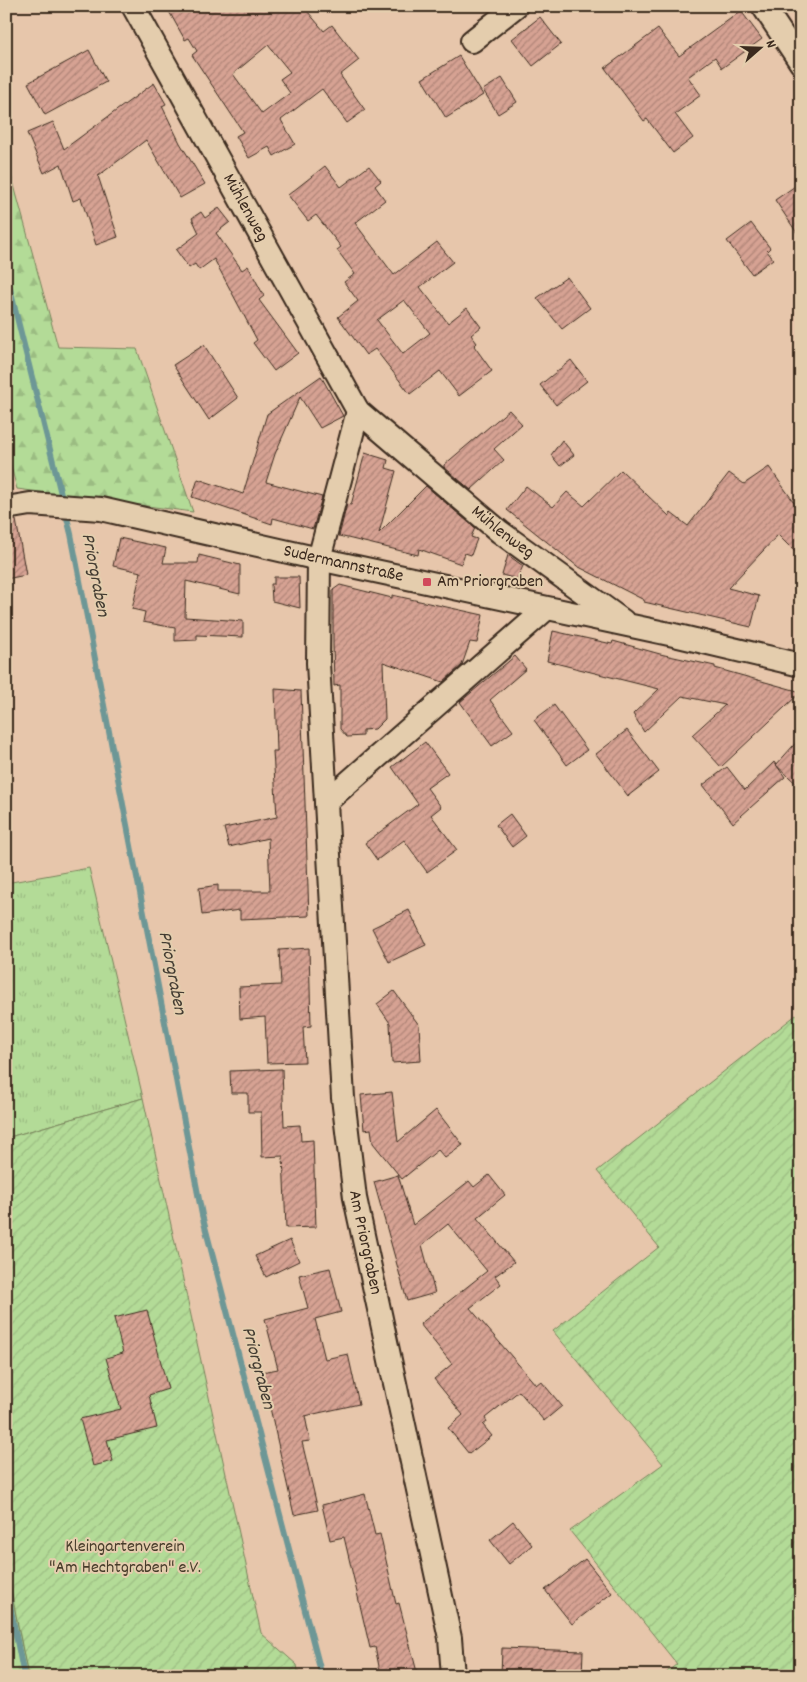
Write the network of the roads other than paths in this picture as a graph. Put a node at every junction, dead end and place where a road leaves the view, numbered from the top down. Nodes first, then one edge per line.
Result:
1 (133, 6) edge
2 (516, 6) edge
3 (763, 6) edge
4 (472, 41) dead end
5 (801, 63) edge
6 (358, 411) junction
7 (6, 508) edge
8 (319, 559) junction
9 (546, 609) junction
10 (631, 627) junction
11 (801, 665) edge
12 (326, 802) junction
13 (452, 1676) edge

1 - 6 street, Mühlenweg
2 - 4 street
3 - 5 street
6 - 8 street
6 - 10 street, Mühlenweg
7 - 8 street, Sudermannstraße
8 - 9 street, Sudermannstraße
8 - 12 street, Am Priorgraben
9 - 10 street, Sudermannstraße
9 - 12 street
10 - 11 street, Sudermannstraße
12 - 13 street, Am Priorgraben

